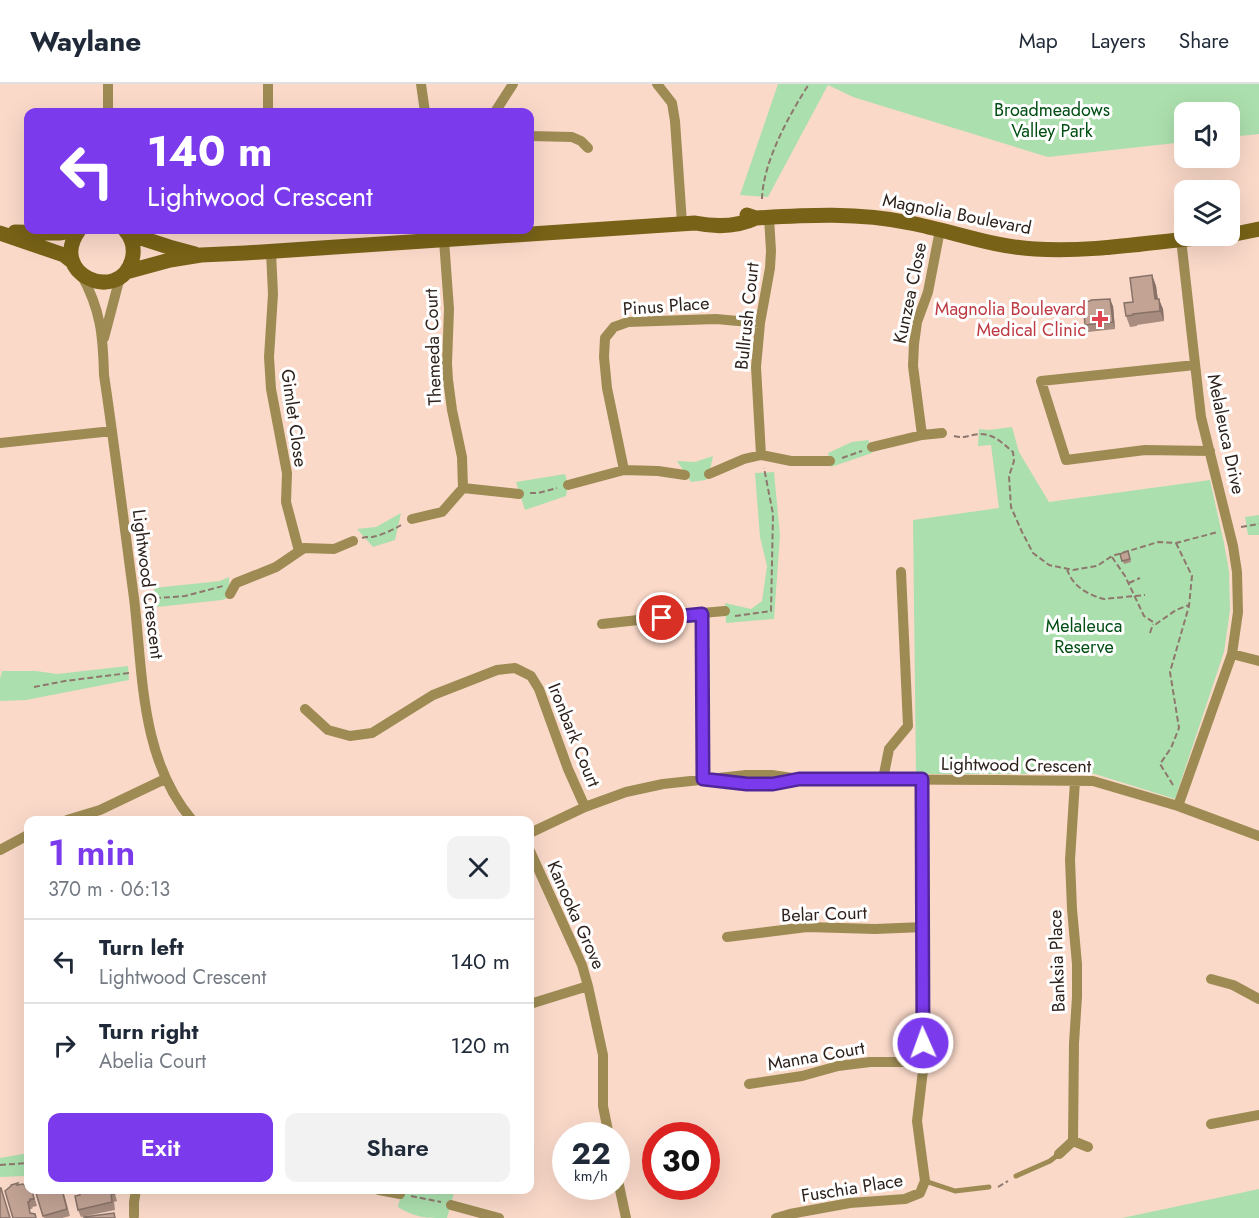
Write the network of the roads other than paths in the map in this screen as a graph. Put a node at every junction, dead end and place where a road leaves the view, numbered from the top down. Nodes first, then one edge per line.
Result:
1 (108, 84) edge
2 (268, 84) edge
3 (421, 84) edge
4 (513, 84) edge
5 (657, 84) edge
6 (108, 108) edge
7 (268, 108) edge
8 (424, 108) edge
9 (498, 108) edge
10 (534, 136) edge
11 (588, 148) dead end
12 (762, 217) junction
13 (688, 223) junction
14 (1259, 229) edge
15 (940, 230) junction
16 (0, 232) edge
17 (24, 233) edge
18 (1240, 233) edge
19 (75, 234) edge
20 (128, 234) edge
21 (133, 234) edge
22 (530, 234) edge
23 (534, 234) edge
24 (444, 240) junction
25 (1174, 240) edge
26 (1182, 246) edge
27 (271, 252) junction
28 (201, 255) junction
29 (77, 268) junction
30 (123, 275) junction
31 (760, 323) junction
32 (103, 342) junction
33 (1195, 365) junction
34 (112, 431) junction
35 (942, 433) road end
36 (922, 435) junction
37 (0, 443) edge
38 (872, 447) road end
39 (1210, 451) junction
40 (761, 454) junction
41 (830, 461) road end
42 (624, 470) junction
43 (709, 474) dead end
44 (685, 475) dead end
45 (568, 485) road end
46 (464, 488) junction
47 (519, 494) road end
48 (412, 519) road end
49 (352, 541) road end
50 (299, 551) junction
51 (901, 572) dead end
52 (230, 594) dead end
53 (724, 611) road end
54 (702, 614) junction
55 (602, 624) dead end
56 (1232, 654) junction
57 (1259, 661) edge
58 (305, 709) dead end
59 (165, 779) junction
60 (707, 779) junction
61 (883, 779) junction
62 (922, 779) junction
63 (1075, 780) junction
64 (1178, 806) junction
65 (585, 807) junction
66 (80, 816) edge
67 (189, 816) edge
68 (534, 831) edge
69 (1259, 836) edge
70 (24, 837) edge
71 (0, 850) edge
72 (534, 860) edge
73 (924, 927) junction
74 (727, 937) dead end
75 (1211, 979) dead end
76 (588, 986) junction
77 (1259, 999) edge
78 (534, 1003) edge
79 (924, 1062) junction
80 (749, 1084) dead end
81 (1259, 1115) edge
82 (606, 1122) edge
83 (1211, 1124) dead end
84 (1073, 1141) junction
85 (1088, 1147) dead end
86 (1059, 1154) joint
87 (1016, 1176) road end
88 (925, 1181) junction
89 (989, 1187) road end
90 (135, 1194) edge
91 (622, 1200) edge
92 (451, 1204) road end
93 (134, 1216) dead end
94 (499, 1218) edge
95 (626, 1218) edge
96 (776, 1218) edge

1 - 6 street
2 - 7 street
3 - 8 street
4 - 9 street
5 - 13 street
10 - 11 street
12 - 13 street, Magnolia Boulevard
12 - 15 street, Magnolia Boulevard
12 - 31 street, Bullrush Court
13 - 23 street, Magnolia Boulevard
14 - 18 street
15 - 25 street, Magnolia Boulevard
15 - 36 street, Kunzea Close
16 - 17 street
16 - 29 street
19 - 29 street
20 - 30 street
21 - 28 street, Magnolia Boulevard
22 - 24 street, Magnolia Boulevard
24 - 27 street, Magnolia Boulevard
24 - 46 street, Themeda Court
26 - 33 street, Melaleuca Drive
27 - 28 street, Magnolia Boulevard
27 - 50 street, Gimlet Close
28 - 30 street, Magnolia Boulevard
29 - 30 street, Magnolia Boulevard
29 - 32 street, Lightwood Crescent
30 - 32 street, Lightwood Crescent
31 - 40 street, Bullrush Court
31 - 42 street, Pinus Place
32 - 34 street, Lightwood Crescent
33 - 39 street, Melaleuca Drive
33 - 39 street
34 - 37 street
34 - 59 street, Lightwood Crescent
35 - 36 street
36 - 38 street
39 - 56 street, Melaleuca Drive
40 - 41 street
40 - 43 street
42 - 44 street
42 - 45 street
46 - 47 street
46 - 48 street
49 - 50 street
50 - 52 street
51 - 61 street
53 - 54 street
54 - 55 street
54 - 60 street
56 - 57 street
56 - 64 street, Melaleuca Drive
58 - 65 street, Ironbark Court
59 - 66 street
59 - 67 street, Lightwood Crescent
60 - 61 street, Lightwood Crescent
60 - 65 street, Lightwood Crescent
61 - 62 street, Lightwood Crescent
62 - 63 street, Lightwood Crescent
62 - 73 street, Fuschia Place
63 - 64 street, Lightwood Crescent
63 - 84 street, Banksia Place
64 - 69 street, Lightwood Crescent
65 - 68 street, Lightwood Crescent
70 - 71 street
72 - 76 street, Kanooka Grove
73 - 74 street, Belar Court
73 - 79 street, Fuschia Place
75 - 77 street
76 - 78 street
76 - 82 street, Kanooka Grove
79 - 80 street, Manna Court
79 - 88 street, Fuschia Place
81 - 83 street
84 - 85 street
84 - 86 street
86 - 87 lane
88 - 89 lane, Fuschia Place
88 - 96 street, Fuschia Place
90 - 93 street
91 - 95 street
92 - 94 street

